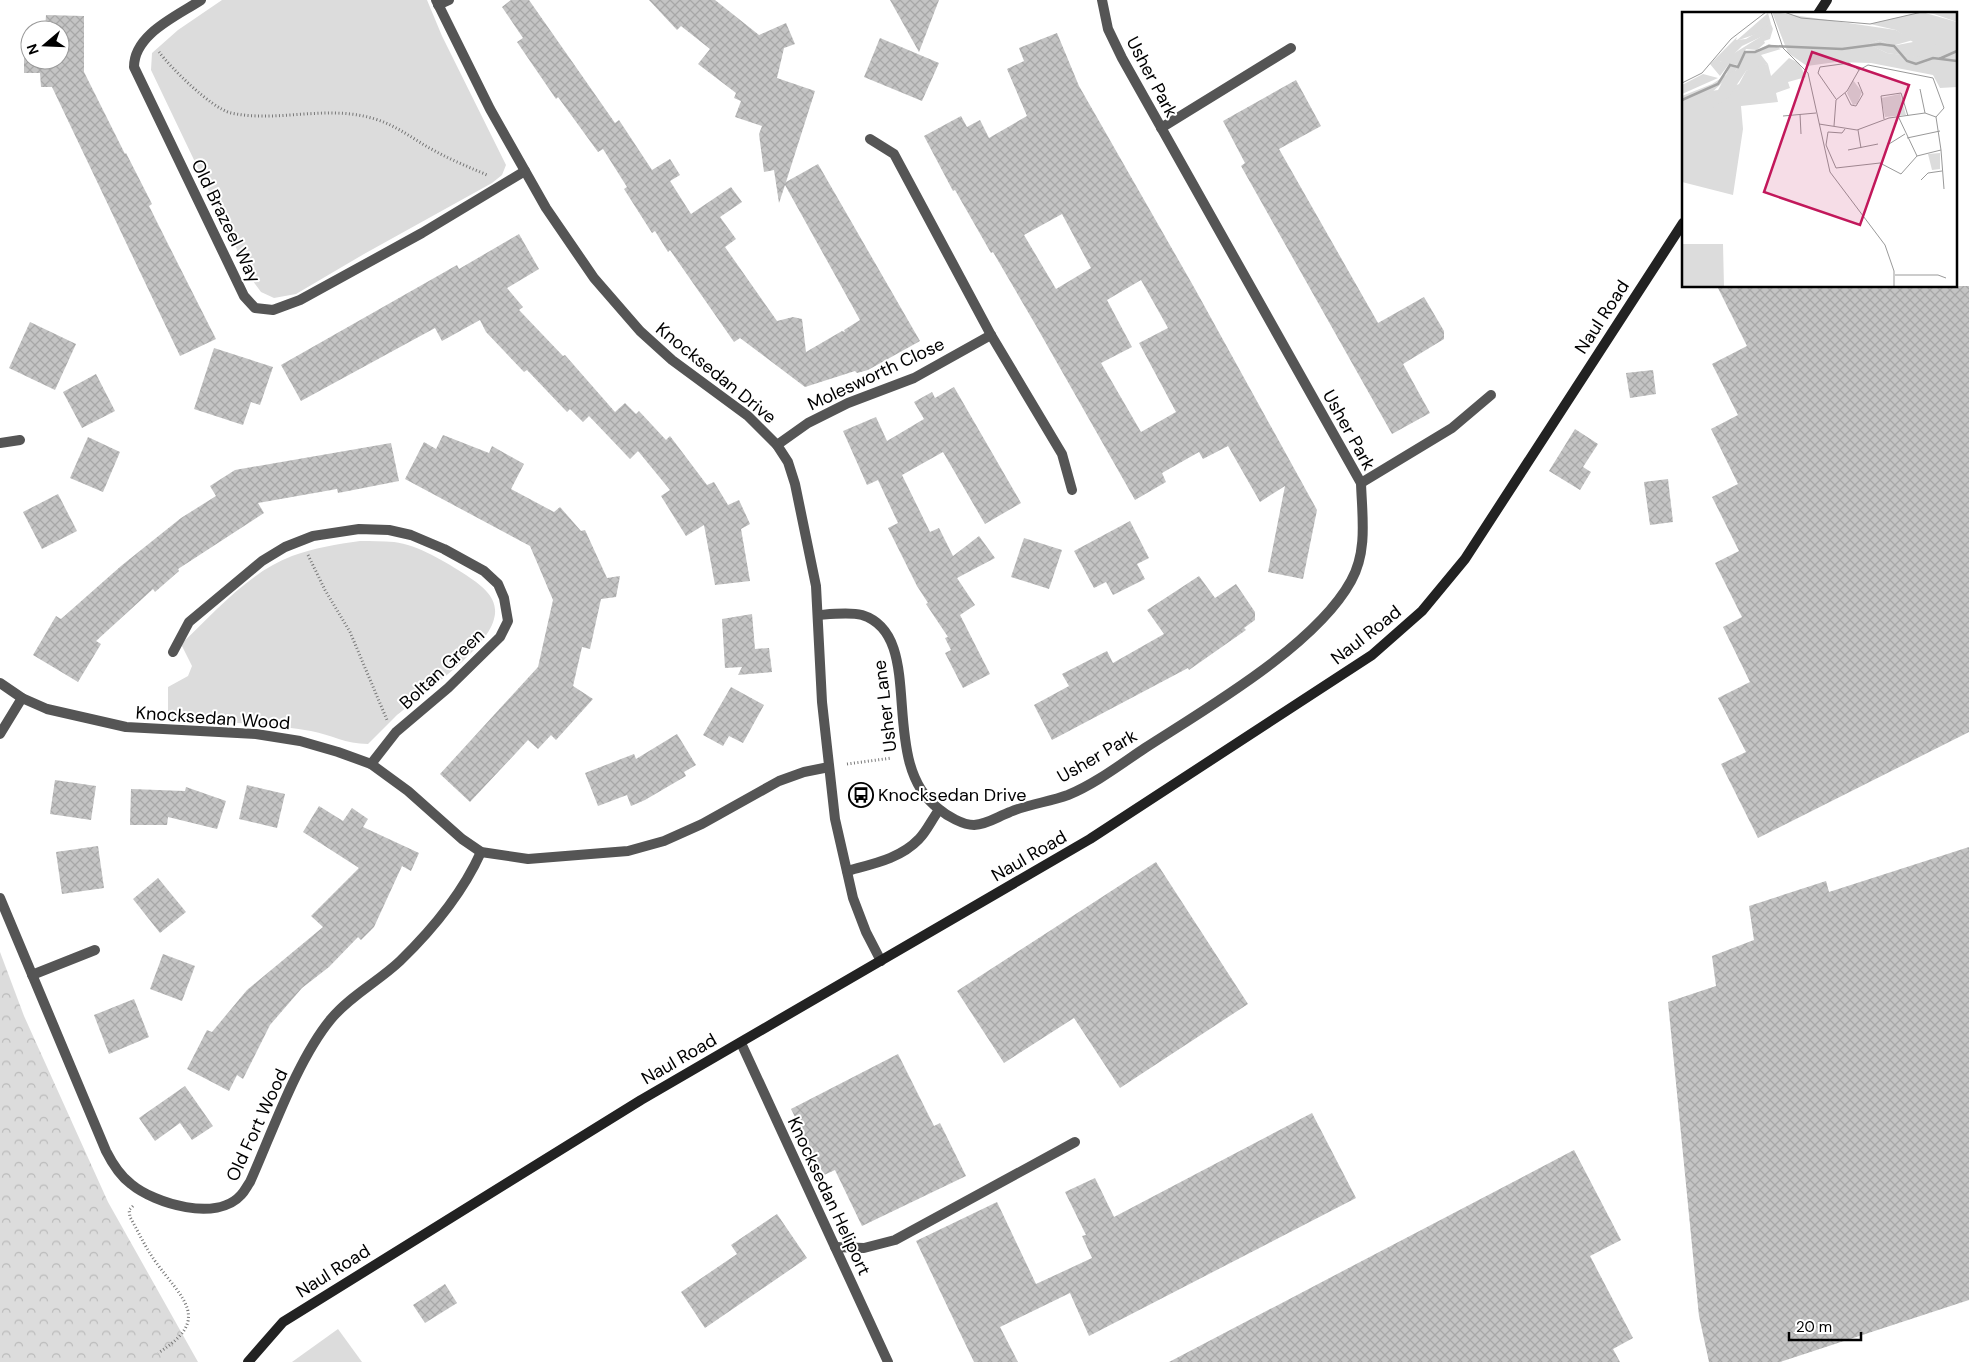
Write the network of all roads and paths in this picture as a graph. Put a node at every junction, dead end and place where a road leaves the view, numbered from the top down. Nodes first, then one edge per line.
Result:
1 (201, 0) edge
2 (449, 0) edge
3 (1102, 0) edge
4 (1827, 0) edge
5 (437, 3) edge
6 (1819, 12) edge
7 (148, 37) junction
8 (1291, 48) dead end
9 (1161, 128) junction
10 (870, 139) dead end
11 (525, 171) junction
12 (506, 183) junction
13 (1682, 225) edge
14 (991, 335) junction
15 (1491, 395) dead end
16 (20, 440) dead end
17 (0, 443) edge
18 (777, 445) junction
19 (1361, 483) junction
20 (1072, 490) dead end
21 (302, 540) junction
22 (819, 615) junction
23 (173, 652) dead end
24 (0, 683) edge
25 (22, 698) junction
26 (396, 732) junction
27 (0, 734) edge
28 (907, 756) junction
29 (371, 764) junction
30 (829, 767) junction
31 (939, 810) junction
32 (481, 852) junction
33 (847, 871) junction
34 (0, 898) edge
35 (95, 950) dead end
36 (881, 962) junction
37 (32, 975) junction
38 (741, 1043) junction
39 (1075, 1142) dead end
40 (145, 1193) junction
41 (835, 1247) junction
42 (158, 1353) dead end
43 (248, 1362) edge
44 (888, 1362) edge

1 - 7 street, Old Brazeel Way
2 - 5 street
3 - 9 street, Usher Park
4 - 6 main road
5 - 11 street, Knocksedan Drive
7 - 12 path
7 - 12 street, Old Brazeel Way
8 - 9 street
9 - 19 street, Usher Park
10 - 14 street
11 - 12 street, Old Brazeel Way
11 - 18 street, Knocksedan Drive
13 - 36 main road, Naul Road
14 - 18 street, Molesworth Close
14 - 20 street
15 - 19 street
16 - 17 street
18 - 22 street, Knocksedan Drive
19 - 31 street, Usher Park
21 - 23 street, Boltan Green
21 - 26 path
21 - 26 street, Boltan Green
22 - 28 street, Usher Lane
22 - 30 street, Knocksedan Drive
24 - 25 street, Knocksedan Wood
25 - 27 street
25 - 29 street, Knocksedan Wood
26 - 29 street, Boltan Green
28 - 30 path
28 - 31 street, Usher Lane
29 - 32 street, Knocksedan Wood
30 - 32 street, Knocksedan Wood
30 - 33 street, Knocksedan Drive
31 - 33 street
32 - 40 street, Old Fort Wood
33 - 36 street, Knocksedan Drive
34 - 37 street, Old Fort Wood
35 - 37 street
36 - 38 main road, Naul Road
37 - 40 street, Old Fort Wood
38 - 41 street, Knocksedan Heliport
38 - 43 main road, Naul Road
39 - 41 street
40 - 42 path
41 - 44 street, Knocksedan Heliport

